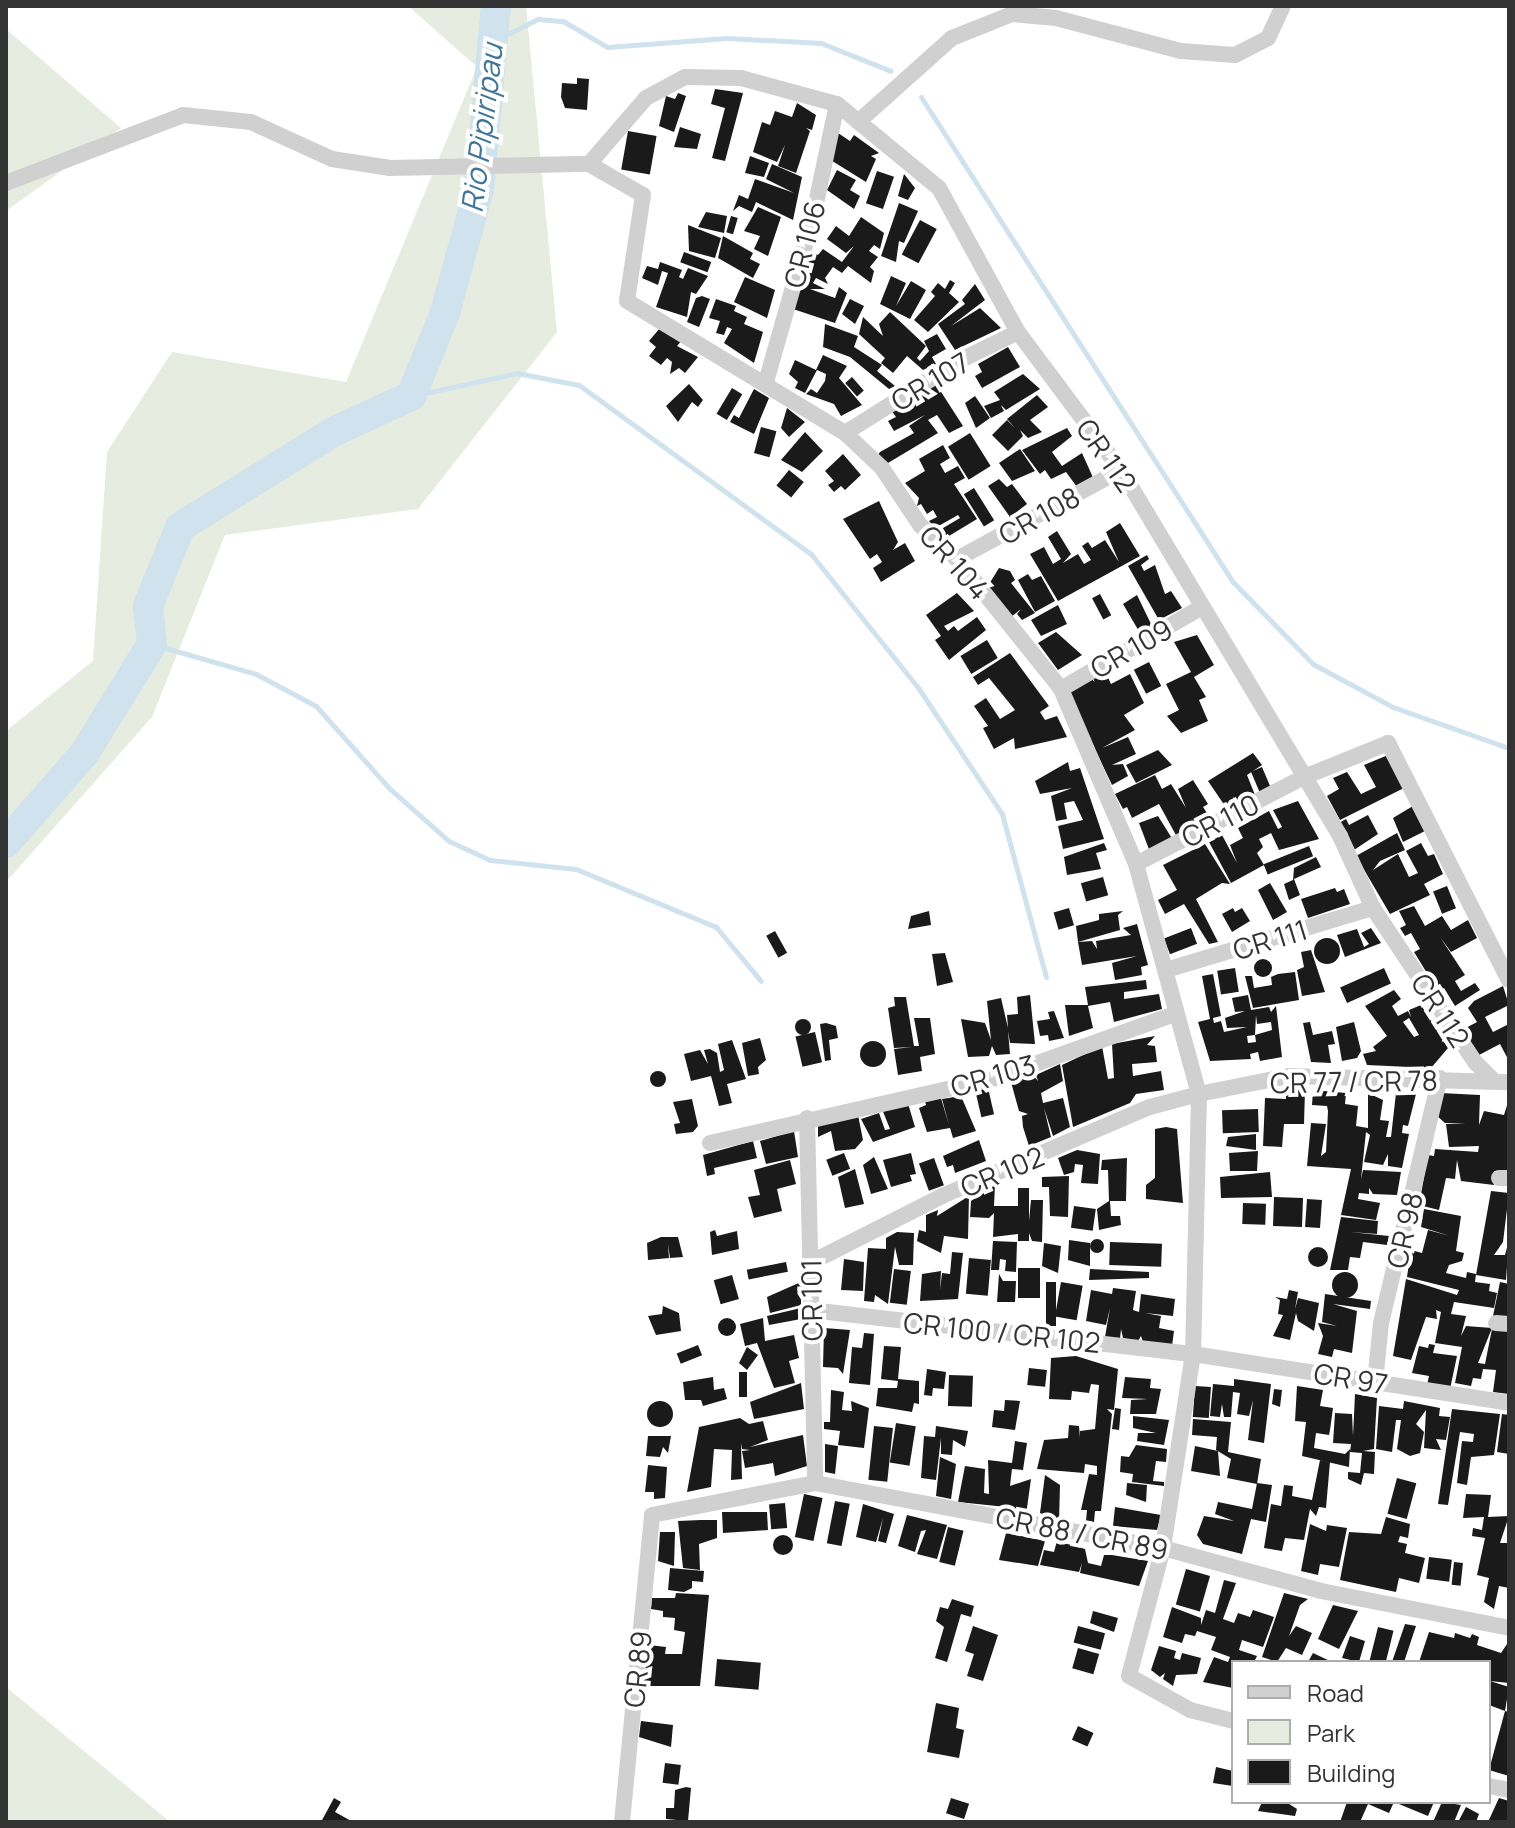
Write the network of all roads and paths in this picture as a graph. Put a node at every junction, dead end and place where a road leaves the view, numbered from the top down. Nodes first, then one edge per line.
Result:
1 (1283, 6) edge
2 (837, 104) junction
3 (858, 122) junction
4 (589, 164) junction
5 (6, 183) edge
6 (1018, 332) junction
7 (766, 382) junction
8 (845, 433) junction
9 (1121, 470) junction
10 (957, 559) junction
11 (1202, 607) junction
12 (1061, 689) junction
13 (1304, 777) junction
14 (1136, 864) junction
15 (1373, 908) junction
16 (1166, 970) junction
17 (1509, 980) edge
18 (1175, 1014) junction
19 (1440, 1078) junction
20 (1501, 1080) edge
21 (1199, 1094) junction
22 (807, 1118) junction
23 (710, 1143) dead end
24 (810, 1263) junction
25 (811, 1310) junction
26 (1193, 1354) junction
27 (1375, 1382) junction
28 (1509, 1403) edge
29 (815, 1483) junction
30 (652, 1515) joint
31 (1163, 1548) junction
32 (1509, 1628) edge
33 (1231, 1720) edge
34 (622, 1822) edge

1 - 3 street
2 - 3 street, CR 112
2 - 4 street, CR 112
2 - 7 street, CR 106
3 - 6 street, CR 112
4 - 5 street
4 - 7 street, CR 104
6 - 8 street, CR 107
6 - 9 street, CR 112
7 - 8 street, CR 104
8 - 10 street, CR 104
9 - 10 street, CR 108
9 - 11 street, CR 112
10 - 12 street, CR 104
11 - 12 street, CR 109
11 - 13 street, CR 112
12 - 14 street, CR 104
13 - 14 street, CR 110
13 - 15 street, CR 112
13 - 17 street, CR 110
14 - 16 street, CR 104
15 - 16 street, CR 111
15 - 20 street, CR 112
16 - 18 street, CR 104
18 - 21 street, CR 104
18 - 22 street, CR 103
19 - 20 street, CR 77 / CR 78
19 - 21 street, CR 77 / CR 78
19 - 27 street, CR 98
21 - 24 street, CR 102
21 - 26 street, CR 104
22 - 23 street, CR 103
22 - 24 street, CR 101
24 - 25 street, CR 101
25 - 26 street, CR 100 / CR 102
25 - 29 street, CR 101
26 - 27 street, CR 97
26 - 31 street, CR 104
27 - 28 street, CR 97
29 - 30 street, CR 88 / CR 89
29 - 31 street, CR 88 / CR 89
30 - 34 street, CR 89
31 - 32 street, CR 88 / CR 89
31 - 33 street, CR 104

